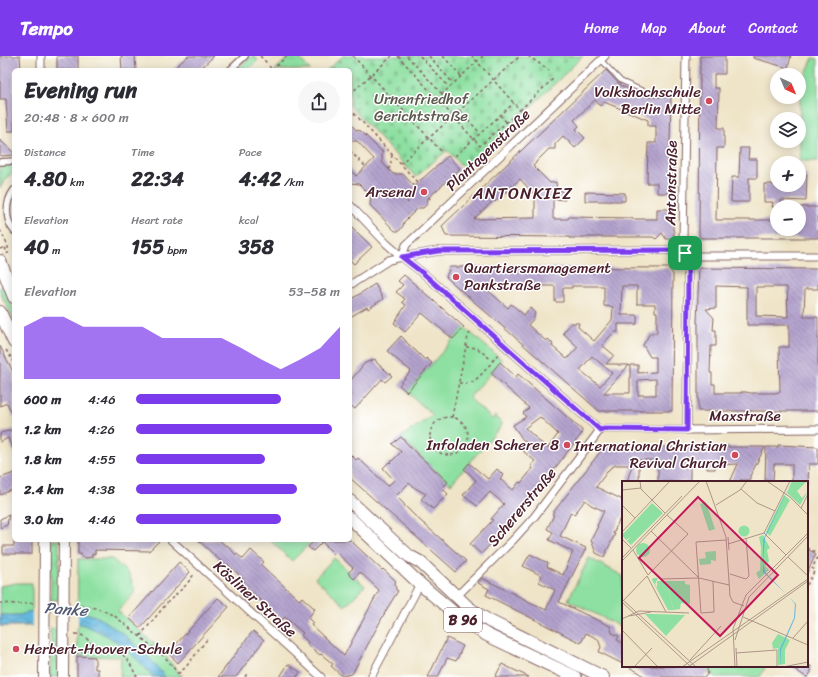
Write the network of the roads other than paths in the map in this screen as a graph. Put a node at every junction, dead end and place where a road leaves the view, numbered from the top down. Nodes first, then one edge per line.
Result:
1 (41, 56) edge
2 (245, 56) edge
3 (686, 56) edge
4 (603, 58) edge
5 (41, 68) edge
6 (232, 68) edge
7 (685, 94) junction
8 (12, 161) edge
9 (0, 162) edge
10 (12, 194) edge
11 (352, 207) edge
12 (12, 228) edge
13 (685, 253) junction
14 (818, 256) edge
15 (402, 257) junction
16 (4, 258) edge
17 (352, 284) edge
18 (12, 289) edge
19 (0, 312) edge
20 (12, 338) edge
21 (818, 429) edge
22 (600, 430) junction
23 (687, 430) junction
24 (352, 503) edge
25 (352, 520) edge
26 (45, 542) edge
27 (64, 542) edge
28 (173, 542) edge
29 (409, 556) junction
30 (400, 565) junction
31 (431, 572) junction
32 (420, 584) junction
33 (457, 596) junction
34 (447, 607) junction
35 (494, 623) junction
36 (487, 635) junction
37 (44, 677) edge
38 (63, 677) edge
39 (321, 677) edge
40 (371, 677) edge
41 (575, 677) edge
42 (603, 677) edge

1 - 5 street
2 - 6 street
3 - 7 street, Antonstraße
4 - 7 lane
4 - 15 street, Plantagenstraße
7 - 13 street, Antonstraße
8 - 9 street
10 - 12 street
11 - 15 street
13 - 14 street
13 - 15 street
13 - 23 street, Antonstraße
15 - 17 street
15 - 22 street
16 - 18 main road
19 - 20 main road
21 - 23 street, Maxstraße
22 - 23 street, Maxstraße
22 - 33 street, Schererstraße
24 - 29 main road, B 96
25 - 30 main road, B 96
26 - 37 main road
27 - 38 main road
28 - 39 street, Kösliner Straße
29 - 30 main road
29 - 31 main road, B 96
30 - 32 main road, B 96
31 - 32 main road
31 - 33 main road, B 96
32 - 34 main road, B 96
32 - 40 street
33 - 34 main road, B 96
33 - 35 main road, B 96
34 - 36 main road, B 96
35 - 36 main road, B 96
35 - 42 main road, B 96
36 - 41 main road, B 96

